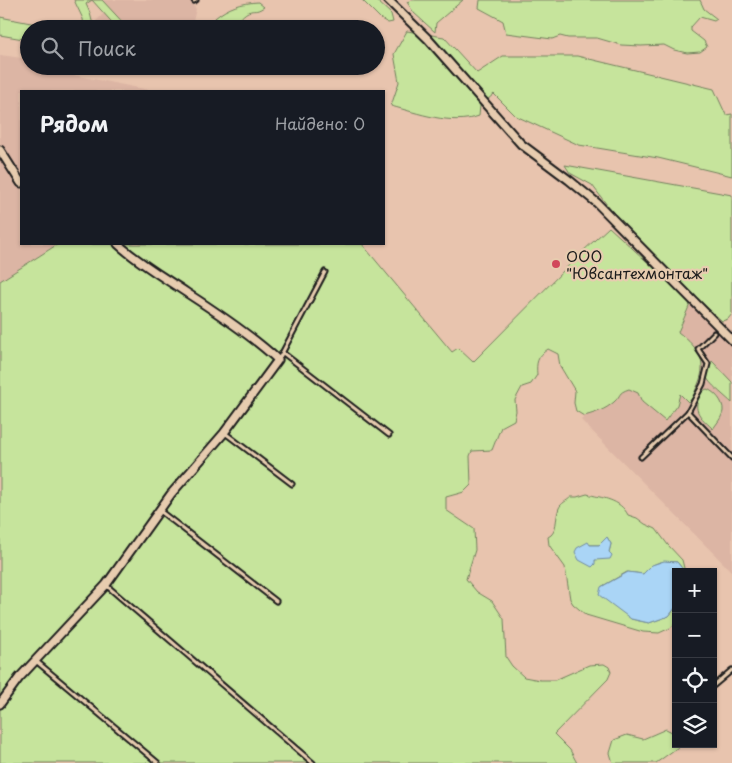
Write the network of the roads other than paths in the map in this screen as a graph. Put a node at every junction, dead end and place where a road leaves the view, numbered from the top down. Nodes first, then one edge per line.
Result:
1 (388, 0) edge
2 (0, 150) edge
3 (20, 181) edge
4 (119, 245) edge
5 (325, 272) dead end
6 (714, 333) dead end
7 (732, 340) edge
8 (283, 353) junction
9 (278, 360) junction
10 (688, 412) junction
11 (224, 433) junction
12 (390, 436) dead end
13 (641, 457) dead end
14 (732, 458) edge
15 (292, 484) dead end
16 (159, 510) junction
17 (106, 585) junction
18 (276, 601) dead end
19 (36, 661) junction
20 (732, 670) edge
21 (717, 683) edge
22 (0, 704) edge
23 (158, 763) edge
24 (313, 763) edge

1 - 7 street
2 - 3 street
4 - 9 street
5 - 8 lane
6 - 10 lane
8 - 9 lane
8 - 12 lane
9 - 11 street
10 - 13 lane
10 - 14 lane
11 - 15 lane
11 - 16 street
16 - 17 street
16 - 18 lane
17 - 19 street
17 - 24 lane
19 - 22 street
19 - 23 lane
20 - 21 lane

